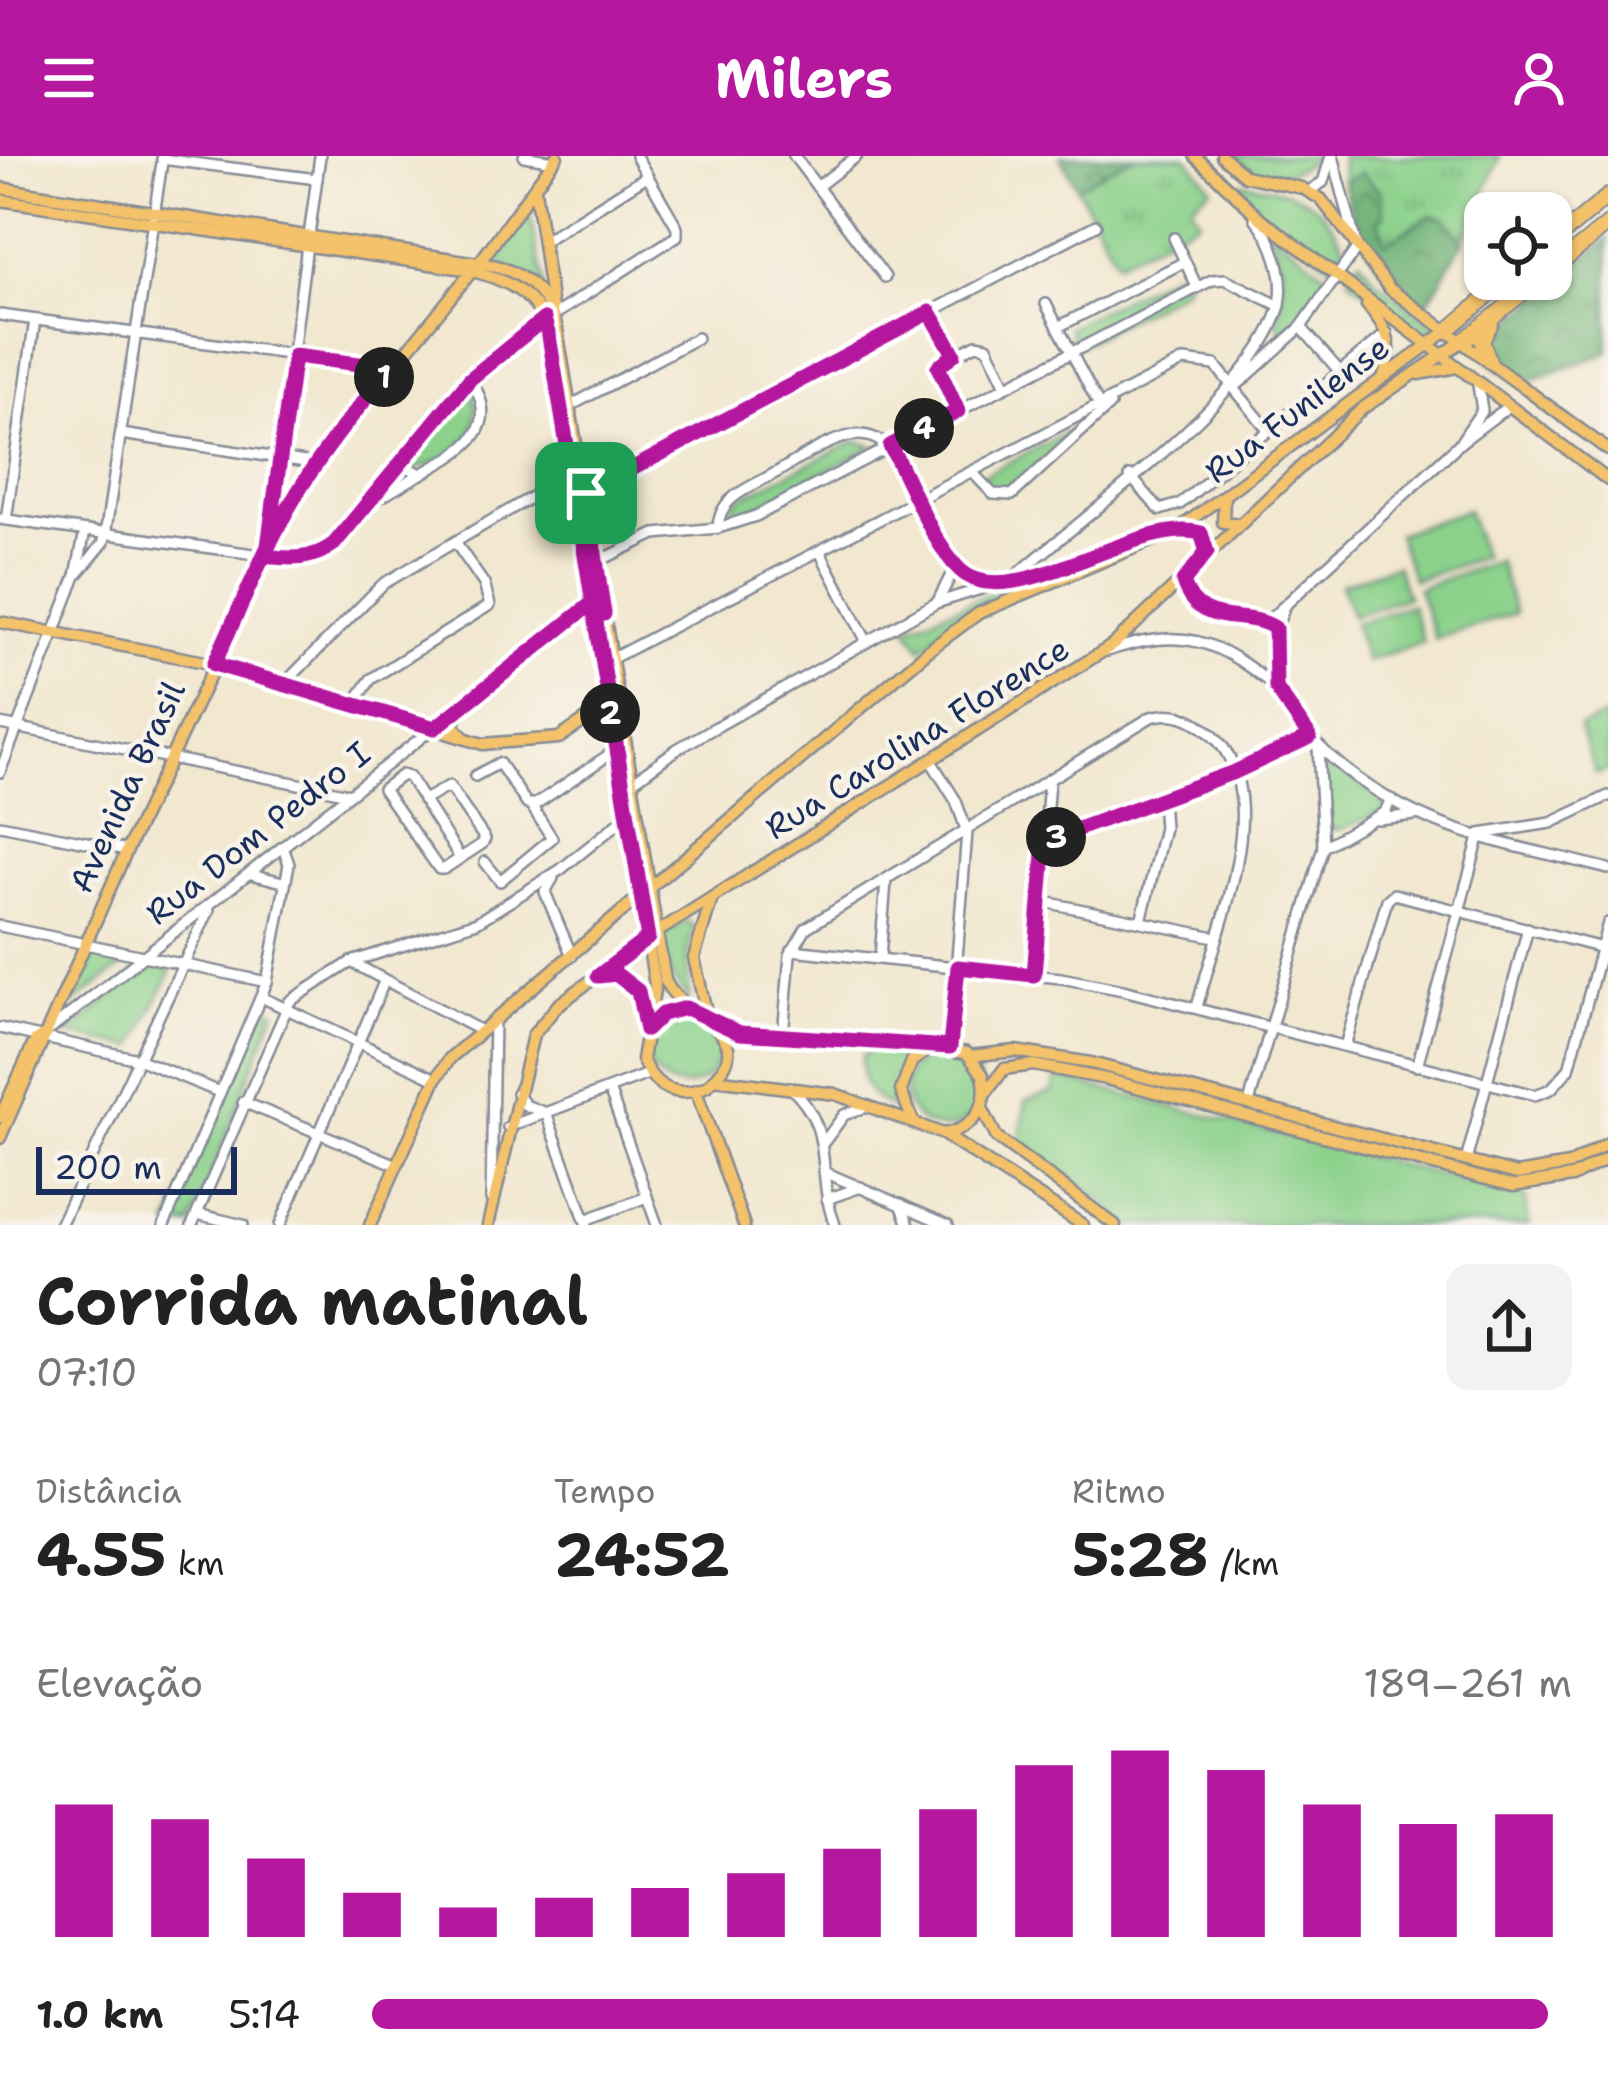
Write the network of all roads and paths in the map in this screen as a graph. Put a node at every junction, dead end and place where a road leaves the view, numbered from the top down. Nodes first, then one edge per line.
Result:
1 (320, 156) edge
2 (524, 156) edge
3 (636, 156) edge
4 (794, 156) edge
5 (857, 156) edge
6 (1196, 156) edge
7 (1222, 156) edge
8 (1332, 156) edge
9 (162, 158) edge
10 (555, 158) edge
11 (647, 176) junction
12 (317, 179) junction
13 (1262, 180) junction
14 (817, 187) junction
15 (0, 188) edge
16 (535, 189) junction
17 (1309, 191) junction
18 (1608, 196) edge
19 (0, 200) edge
20 (1240, 202) junction
21 (154, 217) junction
22 (1608, 224) edge
23 (1096, 225) dead end
24 (1572, 226) edge
25 (1174, 238) dead end
26 (308, 240) junction
27 (545, 240) junction
28 (1357, 248) junction
29 (1572, 254) edge
30 (1184, 262) junction
31 (436, 265) junction
32 (1278, 266) junction
33 (476, 267) junction
34 (885, 277) dead end
35 (1344, 281) junction
36 (1197, 287) junction
37 (1259, 296) junction
38 (1483, 300) edge
39 (1513, 300) edge
40 (447, 302) junction
41 (1046, 304) dead end
42 (1508, 304) junction
43 (1280, 306) junction
44 (930, 312) junction
45 (0, 315) edge
46 (550, 315) junction
47 (35, 320) junction
48 (1273, 324) junction
49 (1301, 327) junction
50 (1058, 328) junction
51 (1448, 330) junction
52 (136, 333) junction
53 (1387, 333) junction
54 (697, 338) dead end
55 (1290, 339) junction
56 (1463, 341) junction
57 (1427, 345) junction
58 (954, 354) junction
59 (1072, 354) junction
60 (294, 356) junction
61 (1443, 356) junction
62 (1489, 361) junction
63 (392, 368) junction
64 (1457, 368) junction
65 (1341, 374) junction
66 (1408, 377) junction
67 (470, 379) junction
68 (1474, 380) junction
69 (1375, 385) junction
70 (1006, 386) junction
71 (1230, 388) junction
72 (1543, 401) junction
73 (570, 406) junction
74 (1509, 406) junction
75 (1101, 409) junction
76 (958, 411) junction
77 (1075, 419) junction
78 (1530, 421) junction
79 (1084, 431) junction
80 (1269, 431) junction
81 (121, 434) junction
82 (1460, 443) junction
83 (890, 446) junction
84 (1608, 450) edge
85 (280, 456) junction
86 (398, 462) junction
87 (312, 464) junction
88 (421, 474) junction
89 (571, 474) junction
90 (974, 474) junction
91 (1130, 476) junction
92 (1608, 480) edge
93 (586, 493) junction
94 (1225, 496) junction
95 (920, 500) junction
96 (362, 509) junction
97 (3, 519) edge
98 (1241, 524) junction
99 (718, 528) junction
100 (1177, 530) junction
101 (85, 531) junction
102 (106, 533) junction
103 (455, 542) junction
104 (266, 551) junction
105 (820, 552) junction
106 (1204, 561) junction
107 (597, 562) junction
108 (952, 564) junction
109 (76, 576) junction
110 (1012, 578) junction
111 (1183, 582) junction
112 (989, 583) junction
113 (963, 592) junction
114 (591, 604) junction
115 (936, 604) junction
116 (1283, 611) junction
117 (604, 614) junction
118 (1263, 621) junction
119 (0, 622) edge
120 (1275, 628) junction
121 (55, 632) junction
122 (867, 643) junction
123 (1102, 652) junction
124 (1272, 653) junction
125 (611, 659) junction
126 (1245, 662) junction
127 (214, 664) junction
128 (285, 683) junction
129 (1276, 688) junction
130 (355, 702) junction
131 (614, 702) junction
132 (458, 709) junction
133 (410, 720) junction
134 (0, 724) edge
135 (16, 728) junction
136 (435, 728) junction
137 (464, 738) junction
138 (420, 740) junction
139 (1314, 741) junction
140 (616, 750) junction
141 (170, 758) junction
142 (932, 761) junction
143 (385, 767) junction
144 (1237, 771) junction
145 (0, 772) edge
146 (475, 776) dead end
147 (395, 780) junction
148 (1049, 781) junction
149 (628, 786) junction
150 (349, 794) junction
151 (1608, 796) edge
152 (1162, 798) junction
153 (1391, 799) junction
154 (424, 800) junction
155 (534, 805) junction
156 (1418, 814) junction
157 (627, 816) junction
158 (1372, 819) junction
159 (0, 825) edge
160 (967, 832) junction
161 (1480, 834) junction
162 (1045, 841) junction
163 (283, 847) junction
164 (1323, 847) junction
165 (127, 850) junction
166 (460, 858) junction
167 (485, 862) dead end
168 (560, 869) junction
169 (1608, 869) edge
170 (250, 874) junction
171 (886, 881) junction
172 (284, 882) junction
173 (645, 896) junction
174 (712, 897) junction
175 (1040, 901) junction
176 (211, 906) junction
177 (1458, 909) junction
178 (1141, 921) junction
179 (1608, 923) edge
180 (0, 926) edge
181 (806, 928) junction
182 (1528, 928) junction
183 (652, 936) junction
184 (1215, 937) junction
185 (85, 945) junction
186 (1602, 948) junction
187 (792, 950) junction
188 (128, 952) junction
189 (814, 952) junction
190 (145, 955) junction
191 (572, 956) junction
192 (880, 958) junction
193 (351, 962) junction
194 (180, 965) junction
195 (958, 967) junction
196 (127, 969) junction
197 (370, 974) junction
198 (1034, 975) junction
199 (598, 976) junction
200 (315, 981) junction
201 (267, 982) junction
202 (383, 982) junction
203 (261, 998) junction
204 (1197, 1007) junction
205 (686, 1008) junction
206 (283, 1010) junction
207 (706, 1016) junction
208 (494, 1020) junction
209 (719, 1026) junction
210 (648, 1027) junction
211 (1269, 1027) junction
212 (0, 1028) edge
213 (481, 1031) junction
214 (783, 1035) junction
215 (42, 1036) junction
216 (356, 1043) junction
217 (1345, 1046) junction
218 (950, 1047) junction
219 (931, 1048) junction
220 (969, 1056) junction
221 (138, 1059) junction
222 (1417, 1066) junction
223 (648, 1074) junction
224 (436, 1079) junction
225 (715, 1079) junction
226 (1486, 1085) junction
227 (789, 1086) junction
228 (609, 1089) junction
229 (696, 1091) junction
230 (219, 1092) junction
231 (517, 1093) junction
232 (986, 1093) junction
233 (243, 1102) junction
234 (1249, 1103) junction
235 (868, 1106) junction
236 (982, 1108) junction
237 (545, 1113) junction
238 (1, 1114) edge
239 (913, 1121) junction
240 (508, 1126) junction
241 (318, 1132) junction
242 (943, 1133) junction
243 (0, 1138) edge
244 (824, 1142) junction
245 (1608, 1143) edge
246 (1608, 1158) edge
247 (1461, 1160) junction
248 (397, 1165) junction
249 (824, 1172) junction
250 (861, 1187) junction
251 (647, 1197) junction
252 (827, 1199) junction
253 (901, 1204) junction
254 (919, 1212) junction
255 (195, 1219) edge
256 (489, 1220) edge
257 (586, 1222) edge
258 (60, 1225) edge
259 (164, 1225) edge
260 (243, 1225) edge
261 (280, 1225) edge
262 (370, 1225) edge
263 (657, 1225) edge
264 (744, 1225) edge
265 (835, 1225) edge
266 (912, 1225) edge
267 (949, 1225) edge
268 (1083, 1225) edge
269 (1114, 1225) edge

1 - 12 street
2 - 10 street
3 - 11 street
4 - 14 street
5 - 14 street
6 - 20 main road
7 - 13 main road
8 - 17 street
8 - 28 street
9 - 12 street
9 - 21 street
10 - 16 main road, Avenida Brasil
11 - 27 street
11 - 46 street
12 - 26 street
13 - 17 main road
13 - 20 main road
14 - 34 street
15 - 21 main road
16 - 27 main road
16 - 33 main road, Avenida Brasil
17 - 28 main road
18 - 24 highway
19 - 21 main road
20 - 32 street
20 - 35 main road
21 - 26 main road
21 - 52 street
22 - 29 highway
23 - 44 street
25 - 30 street
26 - 31 main road
26 - 33 main road
26 - 60 street
27 - 46 main road
28 - 35 street
28 - 51 main road
30 - 36 street
30 - 50 street
31 - 33 main road
31 - 40 main road
32 - 37 street
32 - 43 street
33 - 40 main road, Avenida Brasil
33 - 46 main road
33 - 46 main road
35 - 49 street
35 - 53 main road
35 - 57 main road
36 - 37 street
36 - 59 street
37 - 43 street
38 - 51 highway
39 - 42 highway
40 - 63 main road, Avenida Brasil
41 - 50 street
42 - 56 highway
42 - 62 highway
43 - 48 street
44 - 58 street
44 - 93 street
45 - 47 street
46 - 67 street
46 - 73 main road
46 - 89 main road
47 - 52 street
47 - 97 street
48 - 55 street
48 - 71 street
49 - 55 street
49 - 65 street
50 - 59 street
51 - 56 main road
51 - 57 main road, Rua Funilense
52 - 60 street
52 - 81 street
53 - 65 street
53 - 69 main road
54 - 73 street
55 - 71 street
56 - 61 main road, Rua Carolina Florence
56 - 62 main road
57 - 61 main road
57 - 69 main road, Rua Funilense
58 - 70 street
58 - 76 street
59 - 70 street
59 - 75 street
60 - 63 street
60 - 85 street
61 - 64 main road
61 - 66 main road, Rua Carolina Florence
62 - 72 main road
63 - 87 main road, Avenida Brasil
64 - 66 main road
64 - 68 main road
65 - 80 street
66 - 98 main road, Rua Carolina Florence
67 - 86 street
67 - 88 street
68 - 74 main road
68 - 82 street
69 - 94 main road, Rua Funilense
70 - 76 street
71 - 75 street
71 - 80 street
71 - 91 street
72 - 78 main road
72 - 84 main road
73 - 93 main road
74 - 78 main road
74 - 82 street
75 - 77 street
75 - 79 street
76 - 83 street
77 - 79 street
77 - 90 street
78 - 92 main road
79 - 90 street
80 - 91 street
81 - 85 street
81 - 102 street
82 - 116 street
83 - 95 street
83 - 99 street
83 - 99 street
85 - 87 street
85 - 104 street
86 - 88 street
86 - 96 street
87 - 104 main road, Avenida Brasil
88 - 96 street
89 - 103 street
89 - 114 main road
90 - 95 street
91 - 110 street
93 - 107 main road
94 - 98 main road
94 - 100 main road, Rua Funilense
95 - 105 street
95 - 108 street
96 - 104 street
97 - 101 street
98 - 106 main road, Rua Carolina Florence
99 - 107 street
100 - 106 main road
100 - 110 street
100 - 173 main road, Rua Funilense
101 - 102 street
101 - 109 street
102 - 104 street
102 - 109 street
103 - 128 street
103 - 130 street
104 - 127 main road, Avenida Brasil
105 - 122 street
105 - 125 street
106 - 111 main road, Rua Carolina Florence
107 - 117 main road
108 - 112 street
108 - 113 street
108 - 115 street
109 - 121 street
110 - 112 street
111 - 118 street
111 - 123 main road, Rua Carolina Florence
112 - 113 street
113 - 115 street
114 - 117 main road
114 - 131 main road
114 - 132 street, Rua Dom Pedro I
115 - 122 street
116 - 118 street
116 - 120 street
117 - 125 main road
118 - 120 street
119 - 121 main road
120 - 124 street
121 - 127 main road
121 - 135 street
122 - 149 street
123 - 126 street
123 - 142 main road, Rua Carolina Florence
124 - 126 street
124 - 129 street
125 - 131 main road
126 - 129 street
127 - 128 main road
127 - 141 main road, Avenida Brasil
128 - 130 main road
129 - 139 street
130 - 133 main road
131 - 137 main road
131 - 140 main road
131 - 149 main road
132 - 136 street, Rua Dom Pedro I
132 - 137 main road
133 - 136 main road
133 - 138 main road
134 - 135 street
135 - 141 street
135 - 145 street
136 - 137 main road
136 - 138 street, Rua Dom Pedro I
138 - 143 street, Rua Dom Pedro I
139 - 144 street
139 - 153 street
139 - 164 street
140 - 149 main road
140 - 155 street
141 - 150 street
141 - 165 main road, Avenida Brasil
142 - 160 street
142 - 174 main road, Rua Carolina Florence
143 - 147 street
143 - 150 street, Rua Dom Pedro I
144 - 148 street
144 - 152 street
144 - 184 street
146 - 155 street
147 - 154 street
147 - 166 street
148 - 160 street
148 - 162 street
149 - 157 main road
149 - 173 main road
150 - 163 street, Rua Dom Pedro I
151 - 161 street
152 - 162 street
152 - 178 street
153 - 156 street
153 - 158 street
154 - 166 street
154 - 166 street
155 - 167 street
156 - 158 street
156 - 161 street
157 - 168 street
157 - 173 main road
158 - 164 street
159 - 165 street
160 - 171 street
160 - 195 street
161 - 169 street
161 - 177 street
162 - 175 street
163 - 170 street, Rua Dom Pedro I
163 - 172 street
164 - 211 street
165 - 185 main road, Avenida Brasil
168 - 191 street
168 - 193 street
170 - 172 street
170 - 176 street, Rua Dom Pedro I
171 - 181 street
171 - 192 street
172 - 201 street
173 - 183 main road
173 - 191 main road, Rua Funilense
174 - 183 main road, Rua Carolina Florence
174 - 207 main road
175 - 178 street
175 - 198 street
176 - 190 street, Rua Dom Pedro I
176 - 194 street
177 - 182 street
177 - 217 street
177 - 222 street
178 - 184 street
179 - 186 street
180 - 185 street
181 - 187 street
181 - 189 street
182 - 186 street
182 - 226 street
183 - 199 main road, Rua Carolina Florence
183 - 205 main road
183 - 210 main road
184 - 204 street
185 - 188 street
185 - 215 main road, Avenida Brasil
186 - 226 street
187 - 189 street
187 - 214 street
188 - 190 street
188 - 196 street, Rua Dom Pedro I
189 - 192 street
190 - 194 street
190 - 196 street, Rua Dom Pedro I
191 - 208 main road, Rua Funilense
192 - 195 street
193 - 197 street
193 - 200 street
194 - 201 street
194 - 221 street
195 - 198 street
195 - 218 street
196 - 215 street, Rua Dom Pedro I
197 - 200 street
197 - 202 street
198 - 204 street
199 - 210 main road
199 - 231 main road, Rua Carolina Florence
200 - 206 street
201 - 203 street
202 - 213 street
202 - 216 street
203 - 206 street
203 - 230 street
204 - 211 street
205 - 207 main road
205 - 210 main road
206 - 216 street
206 - 233 street
207 - 209 main road
208 - 213 main road, Rua Funilense
208 - 256 street
209 - 214 main road
209 - 225 main road
210 - 223 main road
211 - 217 street
211 - 234 street
212 - 215 street
213 - 224 main road, Rua Funilense
214 - 219 main road
215 - 221 street
215 - 238 main road, Avenida Brasil
215 - 243 main road, Avenida Brasil
216 - 224 street
216 - 241 street
217 - 222 street
218 - 219 main road
218 - 220 main road
219 - 239 main road
220 - 232 main road
220 - 234 main road
221 - 230 street
221 - 258 street
222 - 226 street
223 - 228 street
223 - 229 main road
224 - 248 main road, Rua Funilense
225 - 227 main road
225 - 229 main road
226 - 247 street
227 - 235 main road
227 - 244 street
228 - 237 street
228 - 251 street
229 - 264 main road
230 - 259 street
231 - 237 street
231 - 240 main road, Rua Carolina Florence
232 - 236 main road
232 - 246 main road
233 - 241 street
233 - 255 street
234 - 247 main road
235 - 239 main road
235 - 244 street
236 - 242 main road
236 - 269 main road
237 - 240 street
237 - 257 street
239 - 242 main road
240 - 256 main road, Rua Carolina Florence
241 - 248 street
241 - 261 street
242 - 268 main road
244 - 249 street
245 - 247 main road
248 - 262 main road, Rua Funilense
249 - 250 street
249 - 252 street
250 - 252 street
250 - 253 street
251 - 257 street
251 - 263 street
252 - 265 street
253 - 254 street
253 - 266 street
254 - 266 street
254 - 267 street
255 - 260 street

